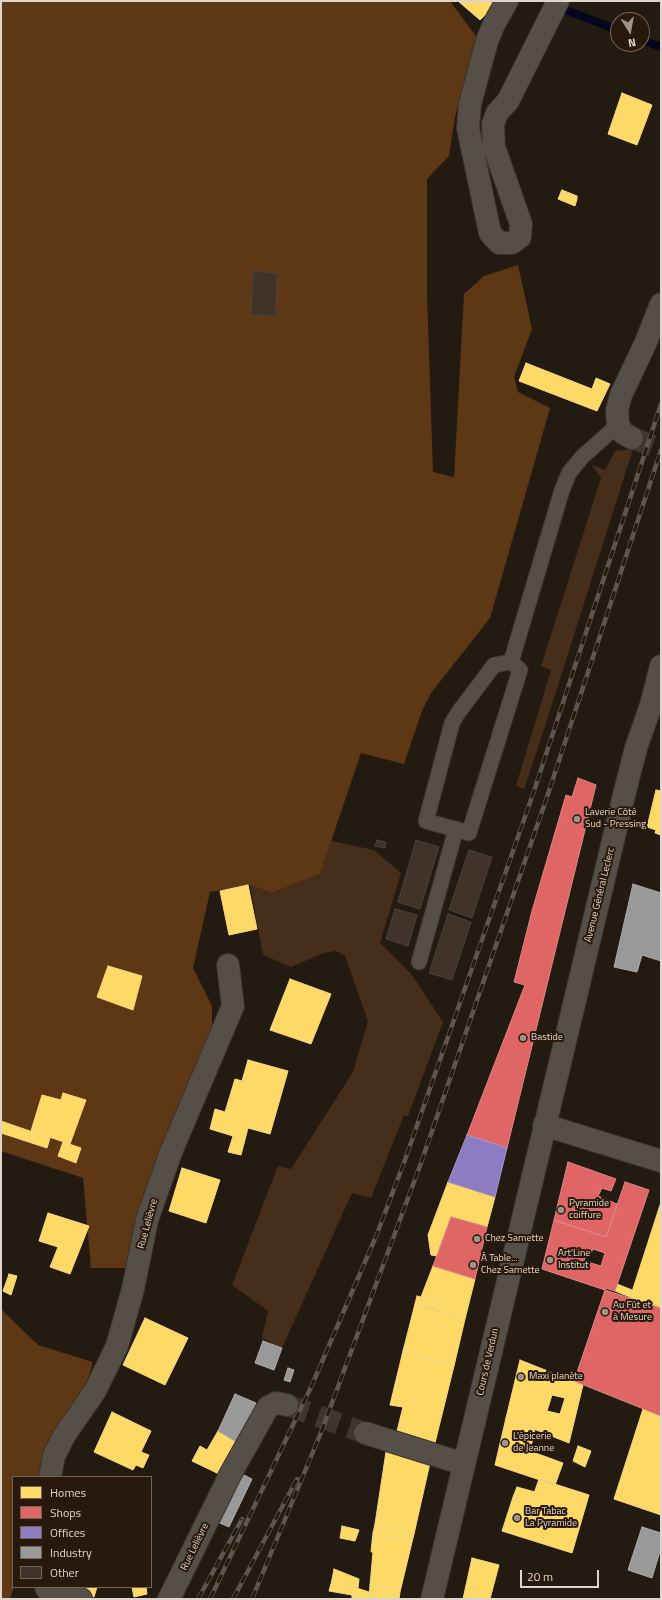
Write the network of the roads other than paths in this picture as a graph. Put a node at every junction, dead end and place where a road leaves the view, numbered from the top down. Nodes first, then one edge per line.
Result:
1 (507, 1) edge
2 (558, 1) edge
3 (661, 304) edge
4 (625, 432) joint
5 (511, 662) junction
6 (661, 666) edge
7 (656, 707) edge
8 (456, 829) junction
9 (419, 962) dead end
10 (228, 965) dead end
11 (544, 1125) junction
12 (661, 1161) edge
13 (287, 1405) tunnel mouth
14 (365, 1433) tunnel mouth
15 (464, 1464) junction
16 (50, 1476) edge
17 (46, 1588) edge
18 (81, 1599) edge
19 (169, 1599) edge
20 (432, 1599) edge

1 - 2 street
3 - 4 street
4 - 5 lane
5 - 8 lane
5 - 8 lane
6 - 7 street, Avenue Général Leclerc
7 - 11 street, Avenue Général Leclerc
8 - 9 lane
10 - 16 street, Rue Lelièvre
11 - 12 street
11 - 15 street, Cours de Verdun
13 - 19 street, Rue Lelièvre
14 - 15 street
15 - 20 street, Cours de Verdun
17 - 18 street

